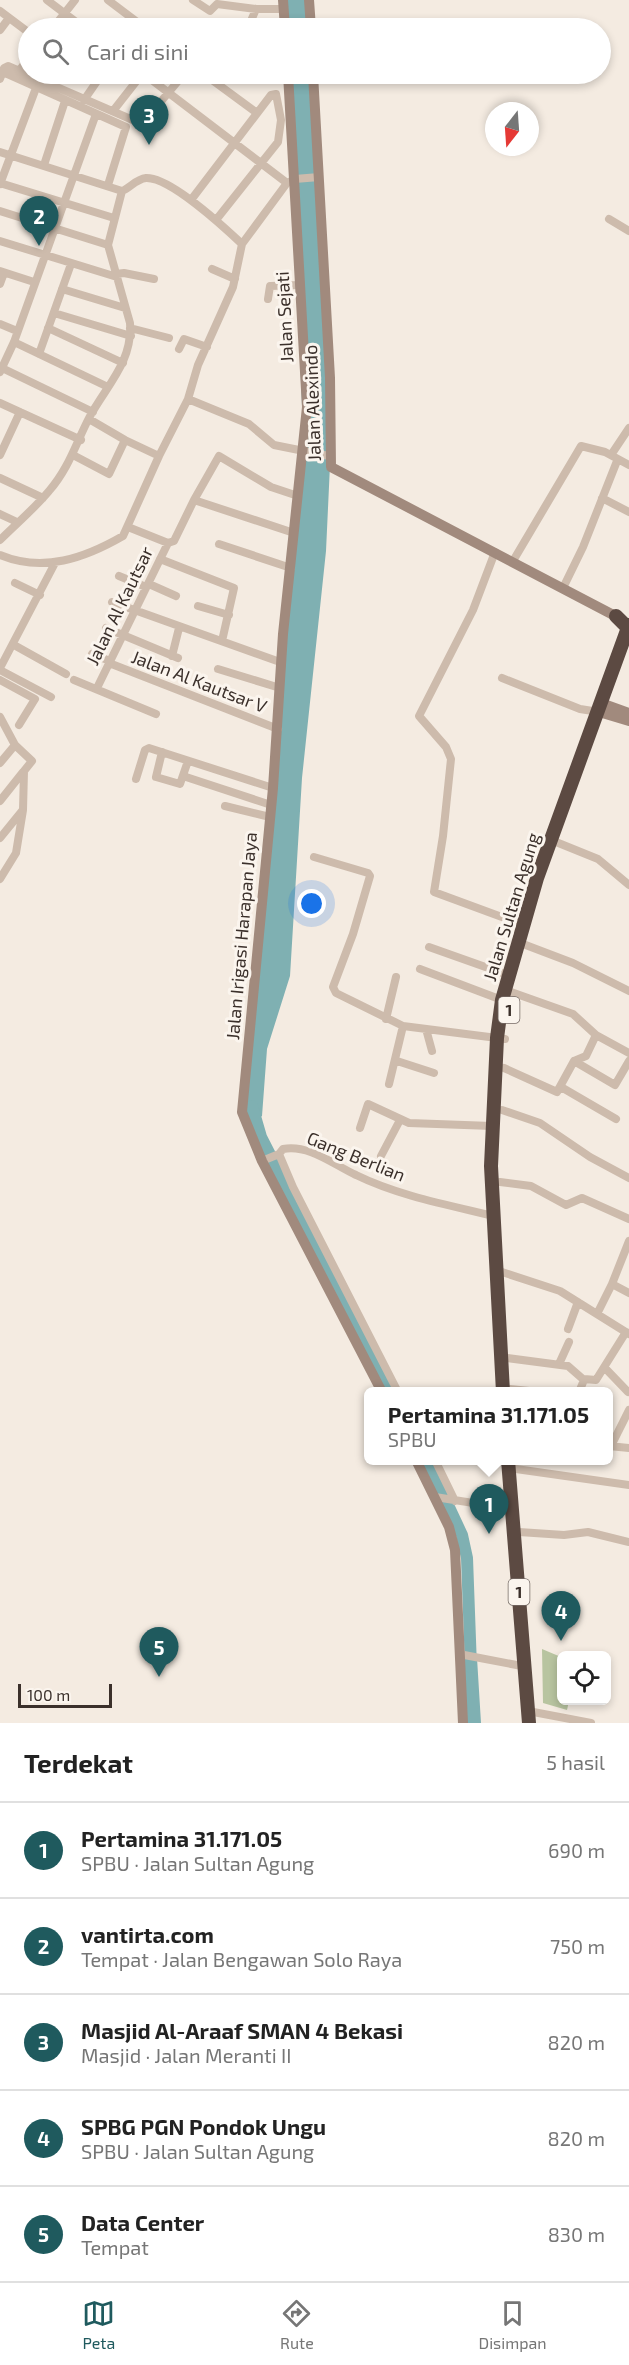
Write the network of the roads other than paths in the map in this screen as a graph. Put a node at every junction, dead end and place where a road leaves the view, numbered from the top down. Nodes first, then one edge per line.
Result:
1 (47, 0) edge
2 (75, 0) edge
3 (108, 0) edge
4 (194, 0) edge
5 (309, 0) edge
6 (217, 2) edge
7 (283, 5) edge
8 (256, 9) junction
9 (0, 11) edge
10 (65, 14) junction
11 (9, 18) junction
12 (61, 18) edge
13 (70, 18) edge
14 (132, 18) edge
15 (252, 18) edge
16 (310, 18) edge
17 (18, 25) edge
18 (0, 30) edge
19 (18, 71) edge
20 (1, 75) edge
21 (18, 81) edge
22 (25, 84) edge
23 (46, 84) edge
24 (54, 84) edge
25 (95, 84) edge
26 (133, 84) edge
27 (156, 84) edge
28 (176, 84) edge
29 (218, 84) edge
30 (289, 84) edge
31 (313, 84) edge
32 (52, 87) junction
33 (36, 88) junction
34 (168, 93) junction
35 (84, 100) junction
36 (65, 101) junction
37 (105, 113) junction
38 (257, 113) junction
39 (235, 143) junction
40 (0, 152) edge
41 (11, 155) junction
42 (261, 163) junction
43 (44, 165) junction
44 (75, 175) junction
45 (316, 178) junction
46 (294, 180) junction
47 (0, 183) edge
48 (108, 185) junction
49 (122, 191) junction
50 (191, 200) junction
51 (65, 201) junction
52 (0, 211) edge
53 (114, 218) junction
54 (609, 219) dead end
55 (216, 220) junction
56 (54, 228) junction
57 (629, 231) edge
58 (0, 241) edge
59 (243, 244) junction
60 (108, 245) junction
61 (43, 255) junction
62 (71, 264) junction
63 (212, 269) dead end
64 (2, 272) edge
65 (116, 276) junction
66 (154, 279) dead end
67 (235, 279) junction
68 (34, 282) junction
69 (0, 284) edge
70 (300, 285) junction
71 (62, 289) junction
72 (268, 299) dead end
73 (125, 308) junction
74 (54, 313) junction
75 (0, 324) edge
76 (48, 328) junction
77 (17, 331) junction
78 (130, 332) junction
79 (169, 338) dead end
80 (14, 342) junction
81 (207, 347) junction
82 (179, 349) dead end
83 (39, 354) junction
84 (123, 363) junction
85 (2, 365) edge
86 (108, 387) junction
87 (188, 399) junction
88 (0, 403) edge
89 (21, 412) junction
90 (91, 415) junction
91 (629, 428) edge
92 (81, 440) junction
93 (125, 440) junction
94 (306, 453) junction
95 (0, 454) edge
96 (73, 455) junction
97 (159, 456) junction
98 (324, 456) junction
99 (614, 458) junction
100 (629, 465) edge
101 (0, 478) edge
102 (298, 496) junction
103 (43, 498) junction
104 (602, 498) junction
105 (194, 500) junction
106 (629, 512) edge
107 (0, 514) edge
108 (17, 522) junction
109 (128, 528) junction
110 (294, 533) junction
111 (0, 540) edge
112 (168, 543) junction
113 (219, 544) dead end
114 (495, 552) junction
115 (0, 555) edge
116 (160, 559) junction
117 (513, 561) junction
118 (55, 563) junction
119 (291, 568) junction
120 (119, 576) dead end
121 (15, 583) dead end
122 (147, 585) junction
123 (563, 588) junction
124 (40, 595) junction
125 (176, 596) dead end
126 (112, 602) dead end
127 (198, 606) dead end
128 (133, 611) junction
129 (230, 615) junction
130 (626, 621) edge
131 (106, 628) dead end
132 (179, 628) junction
133 (123, 636) junction
134 (222, 641) junction
135 (14, 645) junction
136 (629, 647) edge
137 (92, 654) dead end
138 (110, 662) junction
139 (280, 662) junction
140 (0, 669) edge
141 (218, 669) dead end
142 (66, 674) dead end
143 (502, 678) dead end
144 (0, 680) edge
145 (74, 680) dead end
146 (97, 688) junction
147 (280, 688) junction
148 (51, 697) dead end
149 (603, 709) junction
150 (629, 713) edge
151 (156, 714) dead end
152 (1, 721) edge
153 (629, 721) edge
154 (19, 725) dead end
155 (278, 729) junction
156 (15, 745) junction
157 (162, 752) junction
158 (188, 761) junction
159 (0, 763) edge
160 (24, 771) junction
161 (183, 776) junction
162 (136, 779) dead end
163 (273, 788) junction
164 (0, 801) edge
165 (271, 805) junction
166 (225, 806) dead end
167 (23, 810) junction
168 (270, 817) junction
169 (0, 838) edge
170 (554, 841) junction
171 (314, 857) dead end
172 (0, 879) edge
173 (629, 885) edge
174 (523, 920) junction
175 (523, 944) junction
176 (429, 947) dead end
177 (420, 969) dead end
178 (508, 975) junction
179 (396, 977) dead end
180 (629, 991) edge
181 (507, 996) junction
182 (386, 1019) junction
183 (403, 1026) junction
184 (426, 1029) junction
185 (596, 1035) junction
186 (501, 1039) junction
187 (432, 1051) dead end
188 (629, 1053) edge
189 (397, 1061) junction
190 (574, 1061) junction
191 (629, 1061) edge
192 (504, 1068) junction
193 (434, 1073) dead end
194 (389, 1084) dead end
195 (561, 1087) junction
196 (502, 1110) junction
197 (616, 1119) dead end
198 (400, 1120) junction
199 (492, 1126) junction
200 (360, 1128) dead end
201 (381, 1156) dead end
202 (270, 1158) junction
203 (629, 1178) edge
204 (500, 1182) junction
205 (308, 1216) junction
206 (494, 1216) junction
207 (629, 1219) edge
208 (297, 1223) junction
209 (629, 1241) edge
210 (502, 1272) junction
211 (333, 1282) junction
212 (612, 1284) junction
213 (629, 1293) edge
214 (578, 1302) junction
215 (597, 1314) junction
216 (568, 1329) dead end
217 (628, 1333) edge
218 (569, 1342) dead end
219 (507, 1358) junction
220 (560, 1364) junction
221 (605, 1368) junction
222 (584, 1379) junction
223 (380, 1387) edge
224 (395, 1387) edge
225 (507, 1387) edge
226 (507, 1387) edge
227 (581, 1387) edge
228 (629, 1392) edge
229 (629, 1410) edge
230 (613, 1440) edge
231 (613, 1446) edge
232 (629, 1448) edge
233 (419, 1465) edge
234 (436, 1465) edge
235 (513, 1465) edge
236 (513, 1465) edge
237 (524, 1465) edge
238 (629, 1485) edge
239 (444, 1499) junction
240 (512, 1509) junction
241 (517, 1532) junction
242 (629, 1540) edge
243 (459, 1654) junction
244 (527, 1667) junction
245 (532, 1717) edge
246 (463, 1723) edge
247 (591, 1723) edge

1 - 10 street
2 - 10 street
3 - 14 street
4 - 6 street
5 - 16 street
6 - 8 street
7 - 8 street
8 - 15 street
9 - 11 street
10 - 12 street
10 - 13 street
11 - 17 street
11 - 18 street
19 - 20 street
20 - 21 street
22 - 33 street
23 - 32 street
24 - 32 street
25 - 35 street
26 - 37 street
27 - 34 street
28 - 34 street
29 - 38 street
30 - 46 street, Jalan Sejati
31 - 45 street, Jalan Alexindo
32 - 35 street
33 - 36 street
33 - 41 street
34 - 37 street
34 - 39 street
35 - 37 street
36 - 37 street
36 - 43 street
37 - 44 street
37 - 48 street
38 - 39 street
38 - 42 street
39 - 42 street
39 - 50 street
40 - 41 street
41 - 43 street
41 - 47 street
42 - 46 street
42 - 55 street
43 - 44 street
44 - 48 street
44 - 51 street
45 - 46 street
45 - 98 street, Jalan Alexindo
46 - 59 street
46 - 70 street, Jalan Sejati
47 - 51 street
48 - 49 street
49 - 50 street
49 - 53 street
50 - 55 street
51 - 53 street
51 - 56 street
52 - 56 street
53 - 60 street
54 - 57 street
55 - 59 street
56 - 60 street
56 - 61 street
58 - 61 street
59 - 67 street
60 - 65 street
61 - 62 street
61 - 68 street
62 - 65 street
62 - 71 street
63 - 67 street
64 - 68 street
64 - 69 street
65 - 66 street
65 - 73 street
67 - 81 street
68 - 77 street
70 - 72 street
70 - 94 street, Jalan Sejati
71 - 73 street
71 - 74 street
73 - 78 street
74 - 76 street
74 - 78 street
75 - 77 street
76 - 83 street
76 - 84 street
77 - 80 street
78 - 79 street
78 - 84 street
80 - 83 street
80 - 85 street
81 - 82 street
81 - 87 street
83 - 86 street
84 - 86 street
85 - 90 street
86 - 90 street
87 - 94 street, Jalan Alexindo
87 - 97 street
88 - 89 street
89 - 92 street
89 - 95 street
90 - 92 street
90 - 93 street
91 - 99 street
92 - 96 street
93 - 96 street
93 - 97 street
94 - 98 street, Jalan Alexindo
94 - 102 street, Jalan Irigasi Harapan Jaya
96 - 103 street
97 - 109 street
98 - 114 street, Jalan Alexindo
99 - 100 street
99 - 104 street
99 - 117 street
101 - 103 street
102 - 105 street
102 - 110 street, Jalan Irigasi Harapan Jaya
103 - 108 street
104 - 106 street
104 - 123 street
105 - 110 street
105 - 112 street
107 - 108 street
108 - 111 street
109 - 112 street, Jalan Al Kautsar
109 - 118 street
110 - 119 street, Jalan Irigasi Harapan Jaya
112 - 116 street, Jalan Al Kautsar
113 - 119 street
114 - 117 street, Jalan Alexindo
114 - 174 street
115 - 118 street
116 - 122 street, Jalan Al Kautsar
116 - 129 street
117 - 123 street, Jalan Alexindo
118 - 124 street
119 - 139 street, Jalan Irigasi Harapan Jaya
120 - 122 street
121 - 124 street
122 - 125 street
122 - 128 street, Jalan Al Kautsar
123 - 130 street, Jalan Alexindo
124 - 135 street
126 - 128 street
127 - 129 street
128 - 132 street
128 - 133 street, Jalan Al Kautsar
129 - 134 street
130 - 149 highway, Jalan Sultan Agung / 1
131 - 133 street
132 - 133 street
132 - 134 street
133 - 138 street, Jalan Al Kautsar
134 - 139 street
135 - 140 street
135 - 142 street
136 - 149 highway, Jalan Sultan Agung / 1
137 - 138 street, Jalan Al Kautsar V
138 - 146 street, Jalan Al Kautsar
138 - 155 street, Jalan Al Kautsar V
139 - 147 street, Jalan Irigasi Harapan Jaya
140 - 148 street
141 - 147 street
143 - 149 street
144 - 154 street
145 - 146 street
146 - 151 street
147 - 155 street, Jalan Irigasi Harapan Jaya
149 - 150 street
149 - 153 street
149 - 170 highway, Jalan Sultan Agung / 1
152 - 156 street
155 - 163 street, Jalan Irigasi Harapan Jaya
156 - 159 street
156 - 160 street
157 - 158 street
157 - 161 street
157 - 162 street
158 - 161 street
158 - 163 street
160 - 164 street
160 - 167 street
161 - 165 street
163 - 165 street, Jalan Irigasi Harapan Jaya
165 - 168 street, Jalan Irigasi Harapan Jaya
166 - 168 street
167 - 169 street
167 - 172 street
168 - 202 street, Jalan Irigasi Harapan Jaya
170 - 173 street
170 - 174 highway, Jalan Sultan Agung / 1
170 - 175 highway, Jalan Sultan Agung / 1
171 - 182 street
174 - 178 highway, Jalan Sultan Agung / 1
175 - 180 street
175 - 181 highway, Jalan Sultan Agung / 1
176 - 178 street
177 - 181 street
178 - 181 highway, Jalan Sultan Agung / 1
179 - 182 street
181 - 185 street
181 - 186 highway, Jalan Sultan Agung / 1
182 - 183 street
183 - 184 street
183 - 189 street
184 - 186 street
184 - 187 street
185 - 188 street
185 - 190 street
186 - 192 highway, Jalan Sultan Agung / 1
186 - 199 highway, Jalan Sultan Agung / 1
189 - 193 street
189 - 194 street
190 - 191 street
190 - 195 street
192 - 195 street
192 - 196 highway, Jalan Sultan Agung / 1
195 - 197 street
196 - 203 street
196 - 204 highway, Jalan Sultan Agung / 1
198 - 199 street
198 - 200 street
198 - 201 street
199 - 206 highway, Jalan Sultan Agung / 1
202 - 205 street
202 - 206 street, Gang Berlian
202 - 208 street, Jalan Irigasi Harapan Jaya
204 - 207 street
204 - 210 highway, Jalan Sultan Agung / 1
205 - 208 street
205 - 211 street
206 - 225 highway, Jalan Sultan Agung / 1
208 - 211 street, Jalan Irigasi Harapan Jaya
209 - 212 street
210 - 214 street
210 - 219 highway, Jalan Sultan Agung / 1
211 - 223 street, Jalan Irigasi Harapan Jaya
211 - 224 street
212 - 213 street
212 - 215 street
214 - 215 street
214 - 216 street
215 - 217 street
217 - 221 street
218 - 220 street
219 - 220 street
219 - 226 highway, Jalan Sultan Agung / 1
220 - 222 street
221 - 222 street
221 - 228 street
222 - 227 street
229 - 230 street
231 - 232 street
233 - 239 street
234 - 239 street
235 - 240 highway, 1
236 - 241 highway, 1
237 - 238 street
239 - 240 street
239 - 243 street
240 - 241 highway, 1
241 - 242 street
241 - 244 highway, 1
243 - 244 street
243 - 246 street
244 - 245 highway, 1
245 - 247 street

